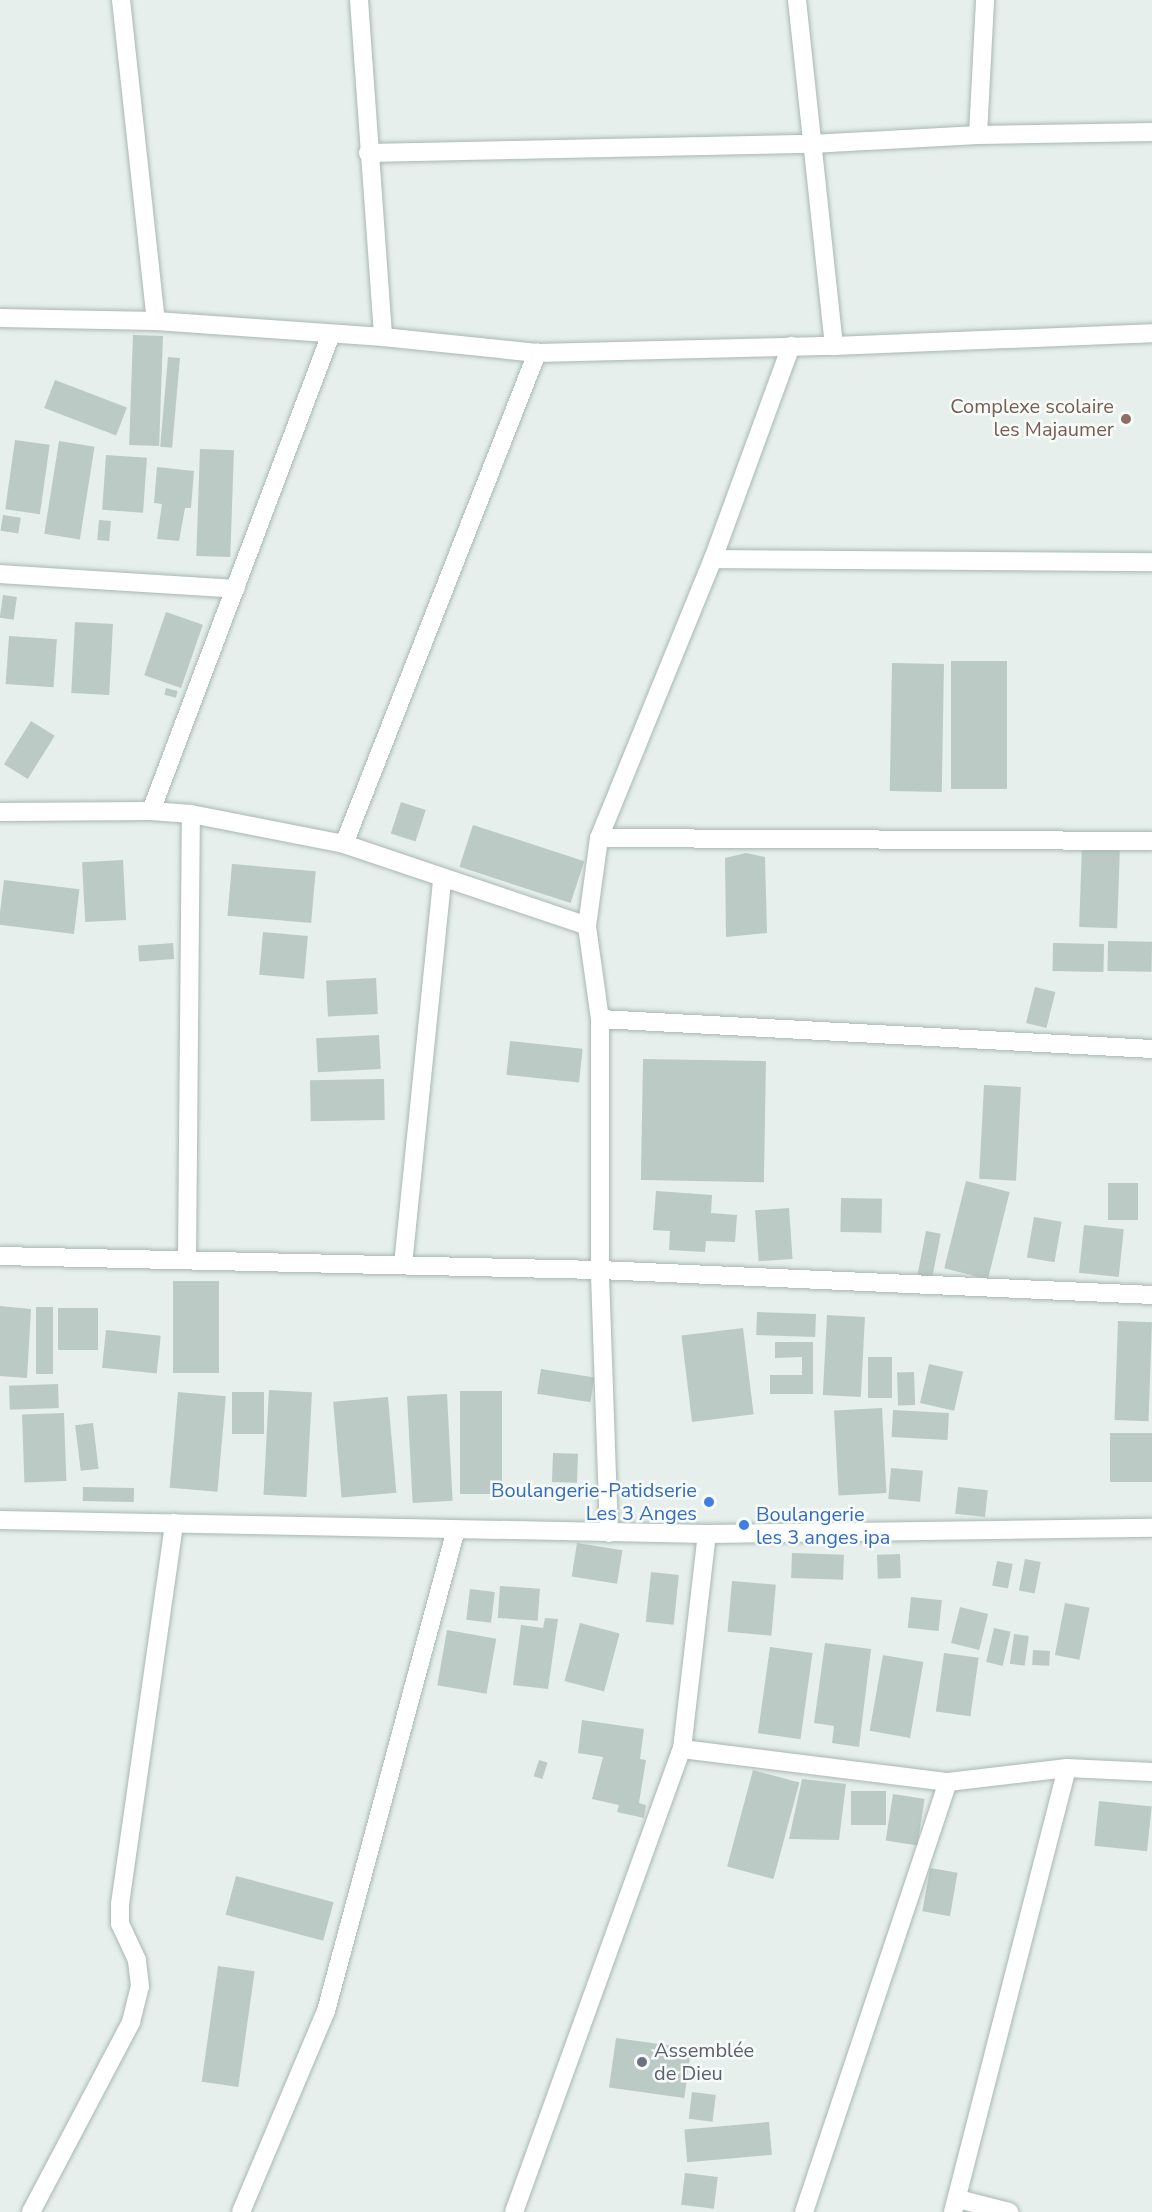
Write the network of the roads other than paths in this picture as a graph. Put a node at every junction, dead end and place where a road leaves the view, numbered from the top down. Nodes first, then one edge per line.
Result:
1 (121, 0) edge
2 (359, 0) edge
3 (797, 0) edge
4 (985, 0) edge
5 (1152, 132) edge
6 (978, 135) junction
7 (812, 144) junction
8 (368, 153) junction
9 (0, 318) edge
10 (156, 321) junction
11 (1152, 333) edge
12 (331, 334) junction
13 (383, 337) junction
14 (791, 346) junction
15 (834, 346) junction
16 (537, 353) junction
17 (713, 559) junction
18 (1152, 562) edge
19 (0, 574) edge
20 (236, 589) junction
21 (151, 811) junction
22 (0, 813) edge
23 (191, 814) junction
24 (599, 838) junction
25 (1152, 841) edge
26 (344, 844) junction
27 (442, 878) junction
28 (587, 926) junction
29 (600, 1019) junction
30 (1152, 1048) edge
31 (0, 1256) edge
32 (187, 1260) junction
33 (403, 1265) junction
34 (600, 1270) junction
35 (1152, 1295) edge
36 (0, 1520) edge
37 (174, 1523) junction
38 (1152, 1528) edge
39 (456, 1530) junction
40 (609, 1533) junction
41 (706, 1533) junction
42 (682, 1749) junction
43 (1067, 1768) junction
44 (1152, 1772) edge
45 (948, 1782) junction
46 (956, 2206) edge
47 (31, 2212) edge
48 (241, 2212) edge
49 (514, 2212) edge
50 (804, 2212) edge
51 (1009, 2212) edge

1 - 10 street
2 - 8 street
3 - 7 street
4 - 6 street
5 - 6 street
6 - 7 street
7 - 8 street
7 - 15 street
8 - 13 street
9 - 10 street
10 - 12 street
11 - 15 street
12 - 13 street
12 - 20 street
13 - 16 street
14 - 15 street
14 - 16 street
14 - 17 street
16 - 26 street
17 - 18 street
17 - 24 street
19 - 20 street
20 - 21 street
21 - 22 street
21 - 23 street
23 - 26 street
23 - 32 street
24 - 25 street
24 - 28 street
26 - 27 street
27 - 28 street
27 - 33 street
28 - 29 street
29 - 30 street
29 - 34 street
31 - 32 street
32 - 33 street
33 - 34 street
34 - 35 street
34 - 40 street
36 - 37 street
37 - 39 street
37 - 47 street
38 - 41 street
39 - 40 street
39 - 48 street
40 - 41 street
41 - 42 street
42 - 45 street
42 - 49 street
43 - 44 street
43 - 45 street
43 - 46 street
45 - 50 street
46 - 51 street

